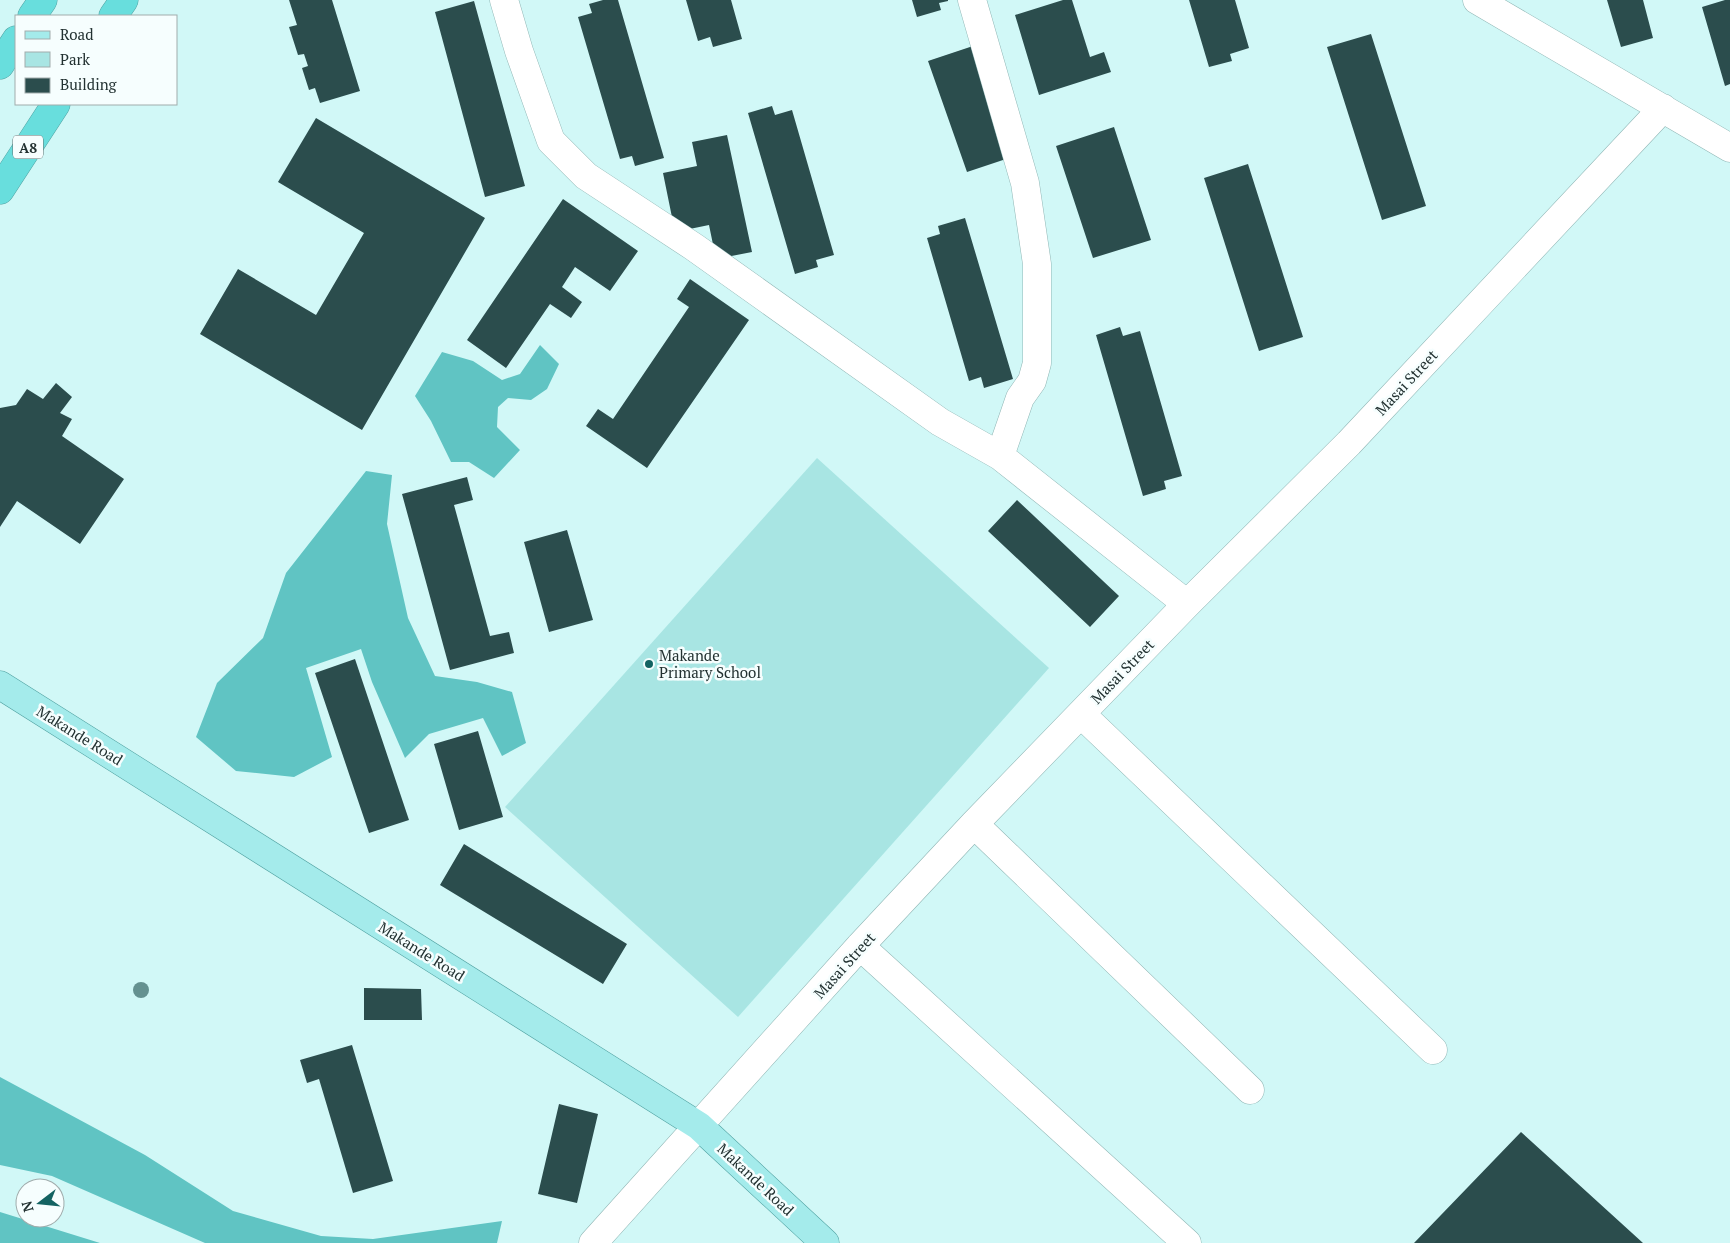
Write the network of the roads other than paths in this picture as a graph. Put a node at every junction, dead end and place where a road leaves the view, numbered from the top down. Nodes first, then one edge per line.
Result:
1 (43, 0) edge
2 (124, 0) edge
3 (504, 0) edge
4 (972, 0) edge
5 (1477, 0) edge
6 (33, 15) edge
7 (115, 15) edge
8 (15, 42) edge
9 (0, 65) edge
10 (55, 105) edge
11 (1663, 108) junction
12 (1730, 148) edge
13 (0, 190) edge
14 (1000, 456) junction
15 (1187, 604) junction
16 (0, 685) edge
17 (1081, 714) junction
18 (974, 824) junction
19 (860, 946) junction
20 (1433, 1050) dead end
21 (1250, 1090) dead end
22 (699, 1126) junction
23 (592, 1243) edge
24 (825, 1243) edge
25 (1187, 1243) edge

1 - 6 highway
2 - 7 highway
3 - 14 street
4 - 14 street
5 - 11 street
8 - 9 highway
10 - 13 highway, A8
11 - 12 street
11 - 15 street, Masai Street
14 - 15 street
15 - 17 street, Masai Street
16 - 22 main road, Makande Road
17 - 18 street, Masai Street
17 - 20 street
18 - 19 street, Masai Street
18 - 21 street
19 - 22 street, Masai Street
19 - 25 street
22 - 23 street, Masai Street
22 - 24 main road, Makande Road

